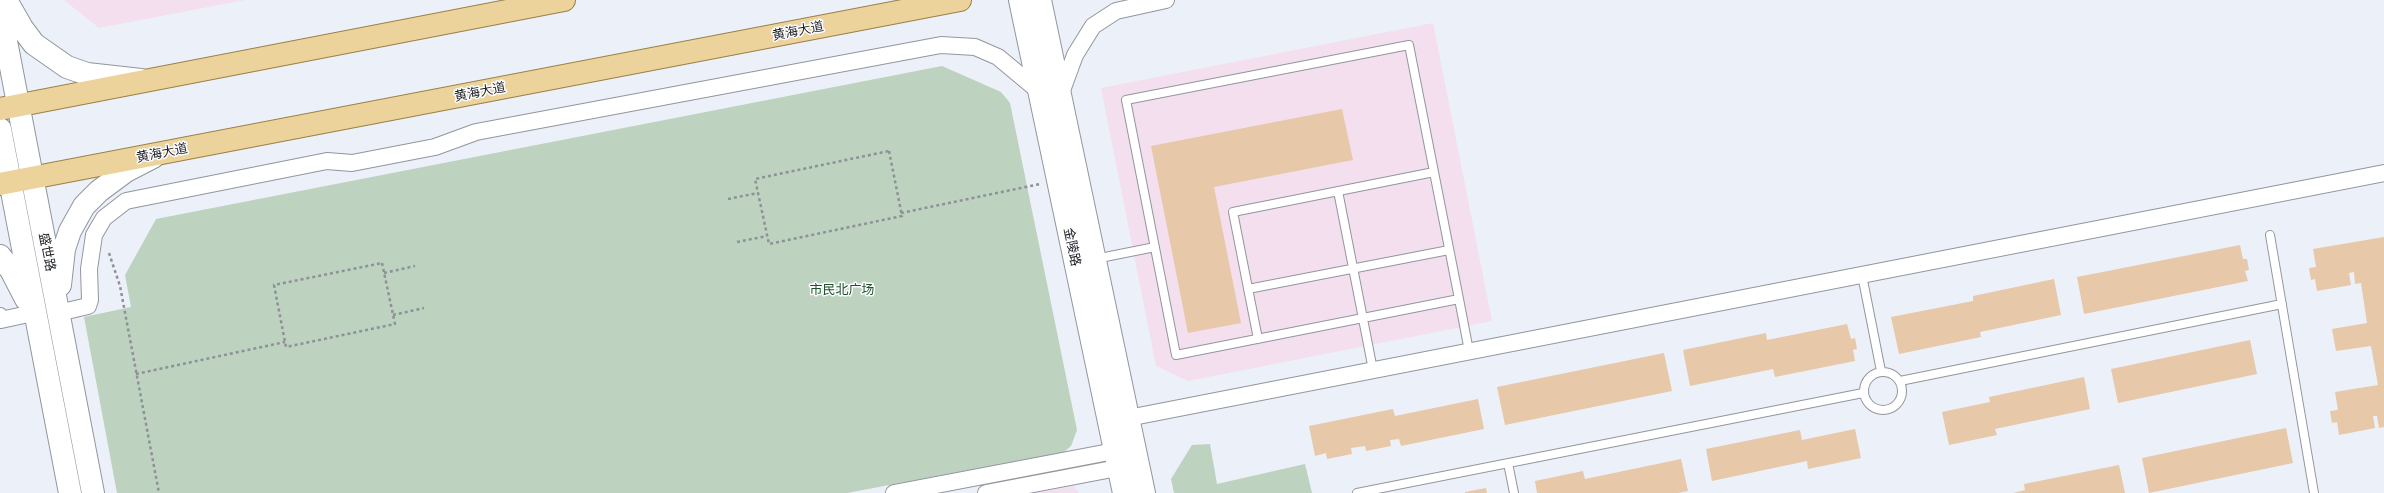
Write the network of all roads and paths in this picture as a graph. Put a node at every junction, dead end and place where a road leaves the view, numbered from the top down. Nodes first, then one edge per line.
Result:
1 (6, 0) edge
2 (564, 0) edge
3 (960, 0) edge
4 (1020, 0) edge
5 (1040, 0) edge
6 (1166, 0) edge
7 (0, 10) edge
8 (148, 80) junction
9 (1050, 94) junction
10 (9, 107) edge
11 (0, 129) edge
12 (158, 154) junction
13 (1434, 172) junction
14 (2384, 173) edge
15 (32, 178) junction
16 (1058, 180) junction
17 (5, 184) edge
18 (1338, 191) junction
19 (758, 193) junction
20 (728, 198) dead end
21 (901, 213) junction
22 (100, 224) junction
23 (2270, 235) dead end
24 (767, 236) junction
25 (737, 242) dead end
26 (1155, 247) junction
27 (1449, 250) junction
28 (0, 256) edge
29 (1094, 259) junction
30 (415, 266) dead end
31 (1353, 268) junction
32 (384, 273) junction
33 (1862, 275) junction
34 (1248, 289) junction
35 (1458, 299) junction
36 (2282, 304) junction
37 (424, 308) dead end
38 (58, 313) junction
39 (393, 315) junction
40 (0, 316) edge
41 (35, 316) junction
42 (1362, 318) junction
43 (1258, 338) junction
44 (285, 342) junction
45 (1469, 351) junction
46 (1373, 370) junction
47 (1881, 371) junction
48 (136, 374) junction
49 (1900, 381) junction
50 (1864, 393) junction
51 (1128, 418) junction
52 (1126, 458) junction
53 (1508, 463) junction
54 (1008, 491) edge
55 (70, 493) edge
56 (93, 493) edge
57 (159, 493) edge
58 (894, 493) edge
59 (986, 493) edge
60 (1124, 493) edge
61 (1144, 493) edge
62 (1357, 493) edge
63 (1514, 493) edge
64 (2314, 493) edge

1 - 8 main road
2 - 8 main road
3 - 12 main road, 黄海大道
4 - 9 main road, 金陵路
5 - 9 main road, 金陵路
6 - 9 street
7 - 10 main road, 盛世路
8 - 10 main road
9 - 16 main road, 金陵路
9 - 22 street
9 - 29 main road, 金陵路
10 - 15 main road, 盛世路
11 - 17 main road, 盛世路
12 - 15 main road, 黄海大道
12 - 38 main road
13 - 18 lane
13 - 26 lane
13 - 27 lane
14 - 33 street
15 - 17 main road, 黄海大道
15 - 38 main road, 盛世路
16 - 21 path
16 - 52 main road, 金陵路
17 - 41 main road, 盛世路
18 - 31 lane
18 - 34 lane
19 - 20 path
19 - 21 path
19 - 24 path
21 - 24 path
22 - 38 street
22 - 48 path
23 - 36 lane
24 - 25 path
26 - 29 lane
26 - 43 lane
27 - 31 lane
27 - 35 lane
28 - 41 main road
29 - 51 main road, 金陵路
30 - 32 path
31 - 34 lane
31 - 42 lane
32 - 39 path
32 - 44 path
33 - 45 street
33 - 47 lane
34 - 43 lane
35 - 42 lane
35 - 45 lane
36 - 49 lane
36 - 64 lane
37 - 39 path
38 - 56 main road, 盛世路
39 - 44 path
40 - 41 street
41 - 55 main road, 盛世路
42 - 43 lane
42 - 46 lane
44 - 48 path
45 - 46 street
46 - 51 street
47 - 49 lane
47 - 50 lane
48 - 57 path
49 - 50 lane
50 - 53 lane
51 - 52 main road, 金陵路
52 - 54 street
52 - 58 street
52 - 60 main road, 金陵路
52 - 61 main road, 金陵路
53 - 62 lane
53 - 63 lane
54 - 59 street

